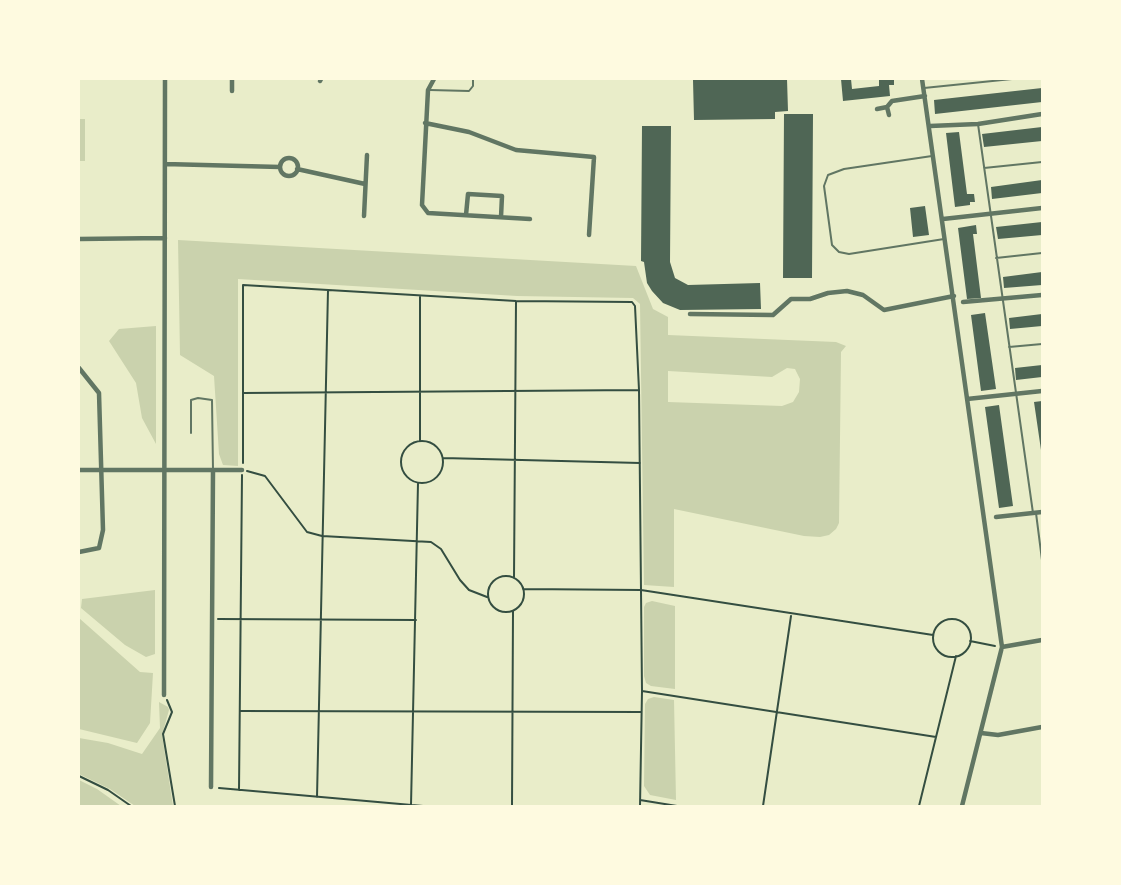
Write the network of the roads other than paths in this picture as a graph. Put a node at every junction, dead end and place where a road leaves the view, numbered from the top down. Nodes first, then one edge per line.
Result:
1 (165, 79) edge
2 (232, 79) edge
3 (434, 79) edge
4 (473, 79) edge
5 (922, 79) edge
6 (991, 79) edge
7 (1012, 79) edge
8 (986, 82) junction
9 (924, 88) junction
10 (428, 90) junction
11 (232, 91) dead end
12 (925, 96) junction
13 (887, 107) junction
14 (877, 109) dead end
15 (1042, 114) edge
16 (888, 115) dead end
17 (425, 122) junction
18 (978, 124) junction
19 (930, 126) junction
20 (367, 155) dead end
21 (934, 156) junction
22 (1042, 162) edge
23 (165, 164) junction
24 (280, 167) junction
25 (984, 168) junction
26 (297, 169) junction
27 (365, 184) junction
28 (1042, 208) edge
29 (990, 214) junction
30 (466, 215) junction
31 (364, 216) dead end
32 (501, 217) junction
33 (530, 219) dead end
34 (944, 219) junction
35 (589, 235) dead end
36 (165, 238) junction
37 (79, 239) edge
38 (946, 239) junction
39 (1042, 252) edge
40 (996, 258) junction
41 (1042, 295) edge
42 (954, 296) junction
43 (1002, 299) junction
44 (963, 302) dead end
45 (690, 314) dead end
46 (1042, 344) edge
47 (1009, 348) junction
48 (79, 368) edge
49 (1042, 391) edge
50 (1016, 394) junction
51 (968, 399) junction
52 (191, 433) dead end
53 (166, 469) junction
54 (79, 470) edge
55 (101, 470) junction
56 (213, 470) junction
57 (242, 470) road end
58 (1042, 512) edge
59 (1034, 513) junction
60 (996, 517) dead end
61 (79, 552) edge
62 (1042, 560) edge
63 (1042, 640) edge
64 (1002, 647) junction
65 (164, 695) road end
66 (1042, 727) edge
67 (981, 732) junction
68 (211, 787) road end
69 (962, 806) edge

1 - 23 street
2 - 11 street
3 - 10 street
4 - 10 lane
5 - 9 street
6 - 8 lane
7 - 8 lane
8 - 9 lane
9 - 12 street
10 - 17 street
12 - 13 street
12 - 19 street
13 - 14 street
13 - 16 street
15 - 18 street
17 - 30 street
17 - 35 street
18 - 19 street
18 - 25 lane
19 - 21 street
20 - 27 street
21 - 34 street
21 - 38 lane
22 - 25 lane
23 - 24 street
23 - 36 street
24 - 26 street
24 - 26 street
25 - 29 lane
26 - 27 street
27 - 31 street
28 - 29 street
29 - 34 street
29 - 40 lane
30 - 32 street
30 - 32 street
32 - 33 street
34 - 38 street
36 - 37 street
36 - 53 street
38 - 42 street
39 - 40 lane
40 - 43 lane
41 - 43 street
42 - 45 street
42 - 51 street
43 - 44 street
43 - 47 lane
46 - 47 lane
47 - 50 lane
48 - 55 street
49 - 50 street
50 - 51 street
50 - 59 lane
51 - 64 street
52 - 56 lane
53 - 55 street
53 - 56 street
53 - 65 street
54 - 55 street
55 - 61 street
56 - 57 street
56 - 68 street
58 - 59 street
59 - 60 street
59 - 62 lane
63 - 64 street
64 - 67 street
66 - 67 street
67 - 69 street

